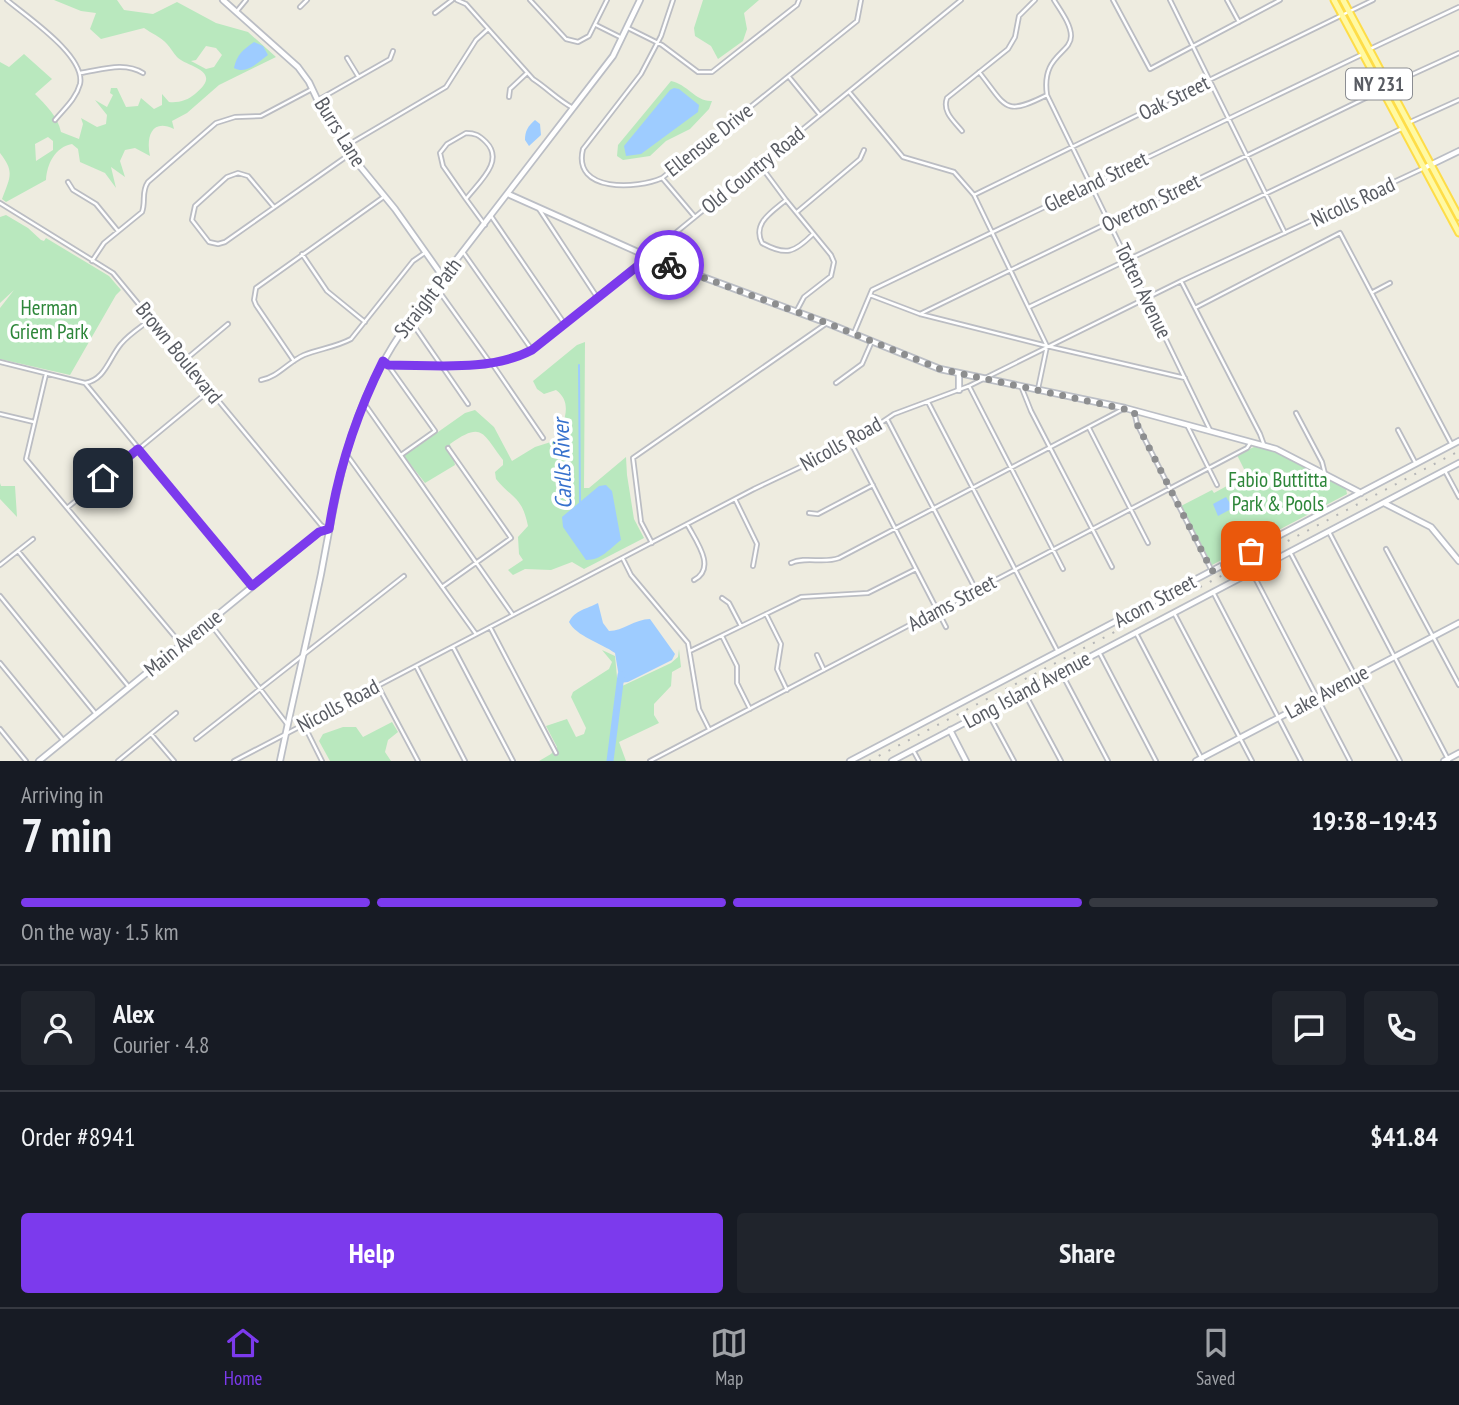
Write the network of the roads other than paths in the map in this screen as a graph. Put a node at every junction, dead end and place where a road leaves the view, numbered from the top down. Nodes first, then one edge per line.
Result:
1 (7, 0) edge
2 (223, 0) edge
3 (246, 0) edge
4 (307, 0) edge
5 (452, 0) edge
6 (457, 0) edge
7 (530, 0) edge
8 (607, 0) edge
9 (640, 0) edge
10 (673, 0) edge
11 (799, 0) edge
12 (861, 0) edge
13 (961, 0) edge
14 (1035, 0) edge
15 (1055, 0) edge
16 (1113, 0) edge
17 (1170, 0) edge
18 (1227, 0) edge
19 (1280, 0) edge
20 (1334, 0) edge
21 (1343, 0) edge
22 (1373, 0) edge
23 (300, 7) dead end
24 (1459, 7) edge
25 (237, 11) junction
26 (435, 13) dead end
27 (1347, 14) junction
28 (1238, 22) junction
29 (596, 24) junction
30 (488, 29) junction
31 (628, 29) junction
32 (623, 38) junction
33 (657, 43) junction
34 (1194, 46) junction
35 (393, 51) dead end
36 (1366, 52) junction
37 (1459, 53) edge
38 (348, 58) dead end
39 (979, 72) junction
40 (80, 73) junction
41 (143, 73) dead end
42 (527, 73) junction
43 (359, 76) junction
44 (789, 77) junction
45 (1211, 80) junction
46 (1389, 85) junction
47 (312, 89) junction
48 (1382, 90) junction
49 (849, 92) junction
50 (1047, 95) junction
51 (509, 97) dead end
52 (318, 100) junction
53 (1459, 100) edge
54 (573, 108) junction
55 (820, 116) junction
56 (1229, 118) junction
57 (55, 120) dead end
58 (1408, 123) junction
59 (1403, 128) junction
60 (962, 131) dead end
61 (346, 146) junction
62 (1072, 147) junction
63 (864, 150) dead end
64 (1459, 151) edge
65 (350, 154) junction
66 (1247, 156) junction
67 (761, 165) junction
68 (1431, 165) junction
69 (1424, 168) junction
70 (662, 178) junction
71 (68, 182) dead end
72 (1090, 185) junction
73 (508, 194) junction
74 (1266, 194) junction
75 (974, 195) junction
76 (385, 197) junction
77 (466, 198) junction
78 (786, 200) junction
79 (0, 203) edge
80 (275, 207) junction
81 (539, 209) junction
82 (797, 212) junction
83 (491, 216) junction
84 (1459, 216) edge
85 (695, 217) junction
86 (1110, 222) junction
87 (485, 225) junction
88 (118, 231) junction
89 (993, 232) junction
90 (1285, 233) junction
91 (1459, 233) edge
92 (813, 234) junction
93 (426, 252) junction
94 (463, 252) junction
95 (302, 254) junction
96 (649, 257) junction
97 (1128, 260) junction
98 (92, 261) junction
99 (1011, 269) junction
100 (443, 277) junction
101 (1181, 281) junction
102 (1390, 283) dead end
103 (436, 286) junction
104 (1373, 292) junction
105 (868, 295) junction
106 (598, 298) junction
107 (1146, 298) junction
108 (1029, 307) junction
109 (1195, 308) junction
110 (796, 312) junction
111 (920, 314) junction
112 (151, 319) junction
113 (410, 320) junction
114 (365, 322) junction
115 (827, 323) junction
116 (228, 324) dead end
117 (565, 324) junction
118 (854, 334) junction
119 (872, 341) junction
120 (1047, 346) junction
121 (532, 350) junction
122 (185, 360) junction
123 (294, 361) junction
124 (0, 362) edge
125 (490, 362) junction
126 (386, 363) junction
127 (441, 365) junction
128 (46, 374) junction
129 (959, 374) junction
130 (984, 378) junction
131 (1185, 378) junction
132 (261, 380) dead end
133 (85, 383) junction
134 (836, 383) dead end
135 (969, 386) junction
136 (1021, 386) junction
137 (1038, 389) junction
138 (210, 390) junction
139 (959, 390) junction
140 (363, 402) junction
141 (928, 402) junction
142 (468, 404) dead end
143 (1125, 408) junction
144 (1134, 411) junction
145 (1296, 413) dead end
146 (0, 414) edge
147 (887, 418) junction
148 (34, 422) junction
149 (1187, 425) junction
150 (1088, 427) junction
151 (1398, 430) dead end
152 (1212, 433) junction
153 (543, 438) dead end
154 (1459, 441) edge
155 (1251, 442) junction
156 (850, 443) junction
157 (1263, 444) junction
158 (1452, 445) junction
159 (1050, 447) junction
160 (448, 448) dead end
161 (138, 449) junction
162 (345, 453) junction
163 (401, 455) junction
164 (1459, 463) edge
165 (1416, 464) junction
166 (1011, 468) junction
167 (1209, 468) junction
168 (1445, 471) junction
169 (1325, 474) junction
170 (873, 485) junction
171 (1217, 485) dead end
172 (973, 488) junction
173 (1170, 489) junction
174 (1361, 493) junction
175 (1459, 497) edge
176 (735, 499) junction
177 (1384, 503) junction
178 (67, 508) junction
179 (934, 508) junction
180 (1131, 509) junction
181 (809, 513) dead end
182 (687, 524) junction
183 (895, 528) junction
184 (329, 529) junction
185 (1092, 529) junction
186 (1329, 532) junction
187 (33, 539) dead end
188 (652, 543) junction
189 (1148, 543) dead end
190 (1054, 550) junction
191 (1387, 550) dead end
192 (18, 551) junction
193 (1290, 552) junction
194 (623, 559) junction
195 (1459, 561) edge
196 (477, 562) junction
197 (791, 563) dead end
198 (0, 565) edge
199 (753, 566) dead end
200 (1112, 567) dead end
201 (916, 569) junction
202 (1063, 569) dead end
203 (1015, 570) junction
204 (1212, 571) junction
205 (1252, 572) junction
206 (404, 576) dead end
207 (694, 580) dead end
208 (252, 586) junction
209 (442, 586) junction
210 (976, 590) junction
211 (1213, 593) junction
212 (0, 596) edge
213 (722, 598) dead end
214 (937, 611) junction
215 (1174, 613) junction
216 (766, 614) junction
217 (513, 615) junction
218 (209, 622) junction
219 (1459, 623) edge
220 (490, 626) junction
221 (741, 626) junction
222 (946, 627) dead end
223 (1136, 633) junction
224 (476, 634) junction
225 (722, 636) junction
226 (1433, 637) junction
227 (181, 644) junction
228 (453, 646) junction
229 (690, 651) junction
230 (1058, 652) junction
231 (1099, 652) junction
232 (817, 655) dead end
233 (1394, 657) junction
234 (302, 658) junction
235 (0, 663) edge
236 (415, 666) junction
237 (824, 670) junction
238 (1061, 672) junction
239 (1356, 678) junction
240 (1459, 685) edge
241 (378, 686) junction
242 (129, 687) junction
243 (261, 690) junction
244 (787, 690) junction
245 (1024, 692) junction
246 (1317, 697) junction
247 (750, 709) junction
248 (987, 711) junction
249 (176, 713) dead end
250 (96, 714) junction
251 (1278, 718) junction
252 (288, 724) junction
253 (303, 725) junction
254 (0, 729) edge
255 (710, 730) junction
256 (950, 730) junction
257 (151, 734) junction
258 (286, 734) junction
259 (1240, 738) junction
260 (196, 739) dead end
261 (63, 740) junction
262 (913, 750) junction
263 (556, 753) dead end
264 (1459, 753) edge
265 (1202, 760) edge
266 (1447, 760) edge
267 (26, 761) edge
268 (39, 761) edge
269 (118, 761) edge
270 (174, 761) edge
271 (234, 761) edge
272 (280, 761) edge
273 (323, 761) edge
274 (418, 761) edge
275 (465, 761) edge
276 (513, 761) edge
277 (650, 761) edge
278 (850, 761) edge
279 (891, 761) edge
280 (919, 761) edge
281 (966, 761) edge
282 (1014, 761) edge
283 (1061, 761) edge
284 (1108, 761) edge
285 (1156, 761) edge
286 (1196, 761) edge
287 (1252, 761) edge
288 (1301, 761) edge
289 (1350, 761) edge
290 (1400, 761) edge

1 - 40 street
2 - 25 street, Burrs Lane
3 - 25 street
4 - 23 street
5 - 26 street
6 - 30 street
7 - 29 street
8 - 29 street
9 - 31 street, Straight Path
10 - 33 street
11 - 33 street
12 - 44 street, Ellensue Drive
13 - 49 street, Old Country Road
14 - 39 street
15 - 50 street
16 - 34 street
17 - 34 street
18 - 28 street
19 - 28 street
20 - 27 main road, NY 231
21 - 27 main road, NY 231
22 - 27 street, Oak Street
24 - 36 street, Gleeland Street
25 - 47 street, Burrs Lane
27 - 36 main road, NY 231
27 - 45 street, Oak Street
28 - 34 street
29 - 32 street
30 - 42 street
30 - 61 street
31 - 32 street, Straight Path
31 - 33 street
32 - 54 street, Straight Path
33 - 70 street, Ellensue Drive
34 - 45 street
35 - 43 street
36 - 46 main road, NY 231
36 - 48 main road, NY 231
36 - 56 street, Gleeland Street
37 - 46 street
38 - 43 street
39 - 50 street
39 - 60 street
40 - 41 street
40 - 57 street
42 - 51 street
42 - 54 street
43 - 52 street
44 - 55 street
44 - 70 street, Ellensue Drive
45 - 56 street
45 - 62 street, Oak Street
46 - 58 main road, NY 231
47 - 52 street, Burrs Lane
47 - 88 street
48 - 59 main road, NY 231
48 - 66 street, Overton Street
49 - 55 street, Old Country Road
49 - 75 street
50 - 62 street, Totten Avenue
52 - 61 street, Burrs Lane
53 - 58 street
54 - 73 street, Straight Path
55 - 67 street, Old Country Road
56 - 66 street
56 - 72 street, Gleeland Street
58 - 68 main road, NY 231
59 - 69 main road, NY 231
59 - 74 street
61 - 65 street, Burrs Lane
62 - 72 street, Totten Avenue
62 - 75 street, Oak Street
63 - 82 street
64 - 68 street, Nicolls Road
65 - 76 street, Burrs Lane
65 - 80 street
66 - 74 street
66 - 86 street, Overton Street
67 - 78 street
67 - 85 street, Old Country Road
68 - 69 street, Nicolls Road
68 - 84 main road, NY 231
69 - 90 street, Nicolls Road
69 - 91 main road, NY 231
70 - 85 street
71 - 88 street
72 - 86 street, Totten Avenue
72 - 89 street, Gleeland Street
73 - 81 street
73 - 83 street, Straight Path
74 - 90 street
74 - 97 street
75 - 89 street
76 - 93 street, Burrs Lane
76 - 95 street
77 - 77 street
77 - 87 street
78 - 82 street
78 - 92 street
79 - 98 street, Brown Boulevard
80 - 80 street
81 - 96 street
81 - 106 street
82 - 92 street
83 - 87 street, Straight Path
83 - 117 street
85 - 96 street, Old Country Road
86 - 97 street, Totten Avenue
86 - 99 street, Overton Street
87 - 94 street, Straight Path
88 - 98 street
89 - 99 street
89 - 105 street, Gleeland Street
90 - 101 street, Nicolls Road
92 - 110 street
93 - 100 street, Burrs Lane
93 - 114 street
94 - 100 street, Straight Path
94 - 121 street
95 - 114 street
95 - 123 street
96 - 106 street, Old Country Road
96 - 110 street
97 - 107 street, Totten Avenue
97 - 108 street
98 - 112 street, Brown Boulevard
99 - 108 street
99 - 111 street, Overton Street
100 - 103 street, Straight Path
101 - 107 street, Nicolls Road
101 - 109 street
102 - 104 street
103 - 113 street, Straight Path
103 - 125 street
104 - 109 street
104 - 158 street
105 - 111 street
105 - 118 street
106 - 117 street, Old Country Road
107 - 120 street, Nicolls Road
107 - 131 street, Totten Avenue
108 - 120 street
109 - 157 street
110 - 115 street
111 - 120 street
112 - 122 street, Brown Boulevard
112 - 133 street
113 - 126 street, Straight Path
113 - 127 street
114 - 123 street
115 - 118 street
115 - 188 street
116 - 122 street
117 - 121 street, Old Country Road
118 - 119 street
119 - 129 street
119 - 134 street
120 - 130 street, Nicolls Road
120 - 131 street
120 - 137 street
121 - 125 street, Old Country Road
122 - 138 street, Brown Boulevard
123 - 132 street
124 - 128 street
125 - 127 street, Old Country Road
125 - 153 street
126 - 127 street, Old Country Road
126 - 140 street, Straight Path
126 - 163 street
127 - 142 street
128 - 133 street
128 - 148 street
129 - 130 street
129 - 139 street
130 - 135 street, Nicolls Road
130 - 136 street
131 - 152 street, Totten Avenue
133 - 161 street
135 - 139 street, Nicolls Road
135 - 166 street
136 - 137 street
136 - 159 street
137 - 143 street
138 - 161 street
138 - 184 street, Brown Boulevard
139 - 141 street, Nicolls Road
140 - 162 street, Straight Path
140 - 163 street
141 - 147 street, Nicolls Road
141 - 172 street
143 - 144 street
143 - 150 street
144 - 149 street
144 - 173 street
145 - 169 street
146 - 148 street
147 - 156 street, Nicolls Road
147 - 179 street
148 - 178 street
149 - 152 street
149 - 167 street
150 - 159 street
150 - 180 street
151 - 165 street
152 - 155 street
154 - 158 street, Acorn Street
155 - 157 street
155 - 167 street, Adams Street
156 - 170 street
156 - 176 street, Nicolls Road
157 - 169 street
158 - 165 street, Acorn Street
159 - 166 street
159 - 185 street
160 - 196 street
161 - 178 street
161 - 208 street
162 - 184 street, Straight Path
162 - 209 street
163 - 196 street
164 - 168 street, Long Island Avenue
165 - 174 street, Acorn Street
166 - 172 street
166 - 190 street
167 - 171 street
167 - 173 street, Adams Street
168 - 175 street
168 - 177 street, Long Island Avenue
169 - 174 street
170 - 181 street
170 - 183 street
172 - 179 street
172 - 203 street
173 - 180 street, Adams Street
173 - 204 street
174 - 204 street, Acorn Street
176 - 182 street, Nicolls Road
176 - 199 street
177 - 186 street, Long Island Avenue
177 - 195 street
178 - 227 street
179 - 183 street
179 - 210 street
180 - 185 street, Adams Street
180 - 189 street
182 - 188 street, Nicolls Road
182 - 207 street
183 - 197 street
183 - 201 street
184 - 208 street, Main Avenue
184 - 234 street, Straight Path
185 - 190 street, Adams Street
185 - 200 street
186 - 193 street, Long Island Avenue
186 - 233 street
187 - 192 street
188 - 194 street, Nicolls Road
190 - 202 street
190 - 203 street, Adams Street
191 - 226 street
192 - 198 street
192 - 242 street
193 - 205 street, Long Island Avenue
193 - 239 street
194 - 217 street, Nicolls Road
194 - 229 street
196 - 209 street
196 - 217 street
201 - 214 street
201 - 216 street
203 - 210 street, Adams Street
203 - 230 street
204 - 230 street, Acorn Street
205 - 211 street, Long Island Avenue
205 - 246 street
206 - 234 street
208 - 218 street, Main Avenue
209 - 224 street
210 - 214 street, Adams Street
211 - 215 street, Long Island Avenue
211 - 251 street
212 - 250 street
213 - 221 street
214 - 222 street
214 - 237 street, Adams Street
215 - 223 street, Long Island Avenue
215 - 259 street
216 - 221 street
216 - 244 street
217 - 220 street, Nicolls Road
218 - 227 street, Main Avenue
218 - 243 street
219 - 226 street, Lake Avenue
220 - 224 street, Nicolls Road
220 - 263 street
221 - 225 street
223 - 231 street, Long Island Avenue
223 - 265 street
224 - 228 street, Nicolls Road
225 - 229 street
225 - 247 street
226 - 233 street, Lake Avenue
226 - 240 street
227 - 242 street, Main Avenue
228 - 236 street, Nicolls Road
228 - 276 street
229 - 255 street
230 - 278 street, Acorn Street
231 - 238 street, Long Island Avenue
231 - 285 street
232 - 237 street
233 - 239 street, Lake Avenue
233 - 266 street
234 - 243 street
234 - 252 street, Straight Path
235 - 261 street
236 - 241 street, Nicolls Road
236 - 275 street
237 - 244 street, Adams Street
238 - 245 street, Long Island Avenue
238 - 284 street
239 - 246 street, Lake Avenue
239 - 290 street
241 - 253 street, Nicolls Road
241 - 274 street
242 - 250 street, Main Avenue
243 - 252 street
243 - 260 street
244 - 247 street, Adams Street
245 - 248 street, Long Island Avenue
245 - 283 street
246 - 251 street, Lake Avenue
246 - 289 street
247 - 255 street, Adams Street
248 - 256 street, Long Island Avenue
248 - 282 street
249 - 257 street
250 - 261 street, Main Avenue
251 - 259 street, Lake Avenue
251 - 288 street
252 - 258 street, Straight Path
253 - 258 street, Nicolls Road
253 - 273 street
254 - 267 street
255 - 277 street, Adams Street
256 - 262 street, Long Island Avenue
256 - 281 street
257 - 269 street
257 - 270 street
258 - 271 street, Nicolls Road
258 - 272 street, Straight Path
259 - 265 street, Lake Avenue
259 - 287 street
261 - 268 street, Main Avenue
262 - 279 street, Long Island Avenue
262 - 280 street
264 - 266 street
265 - 286 street, Lake Avenue

